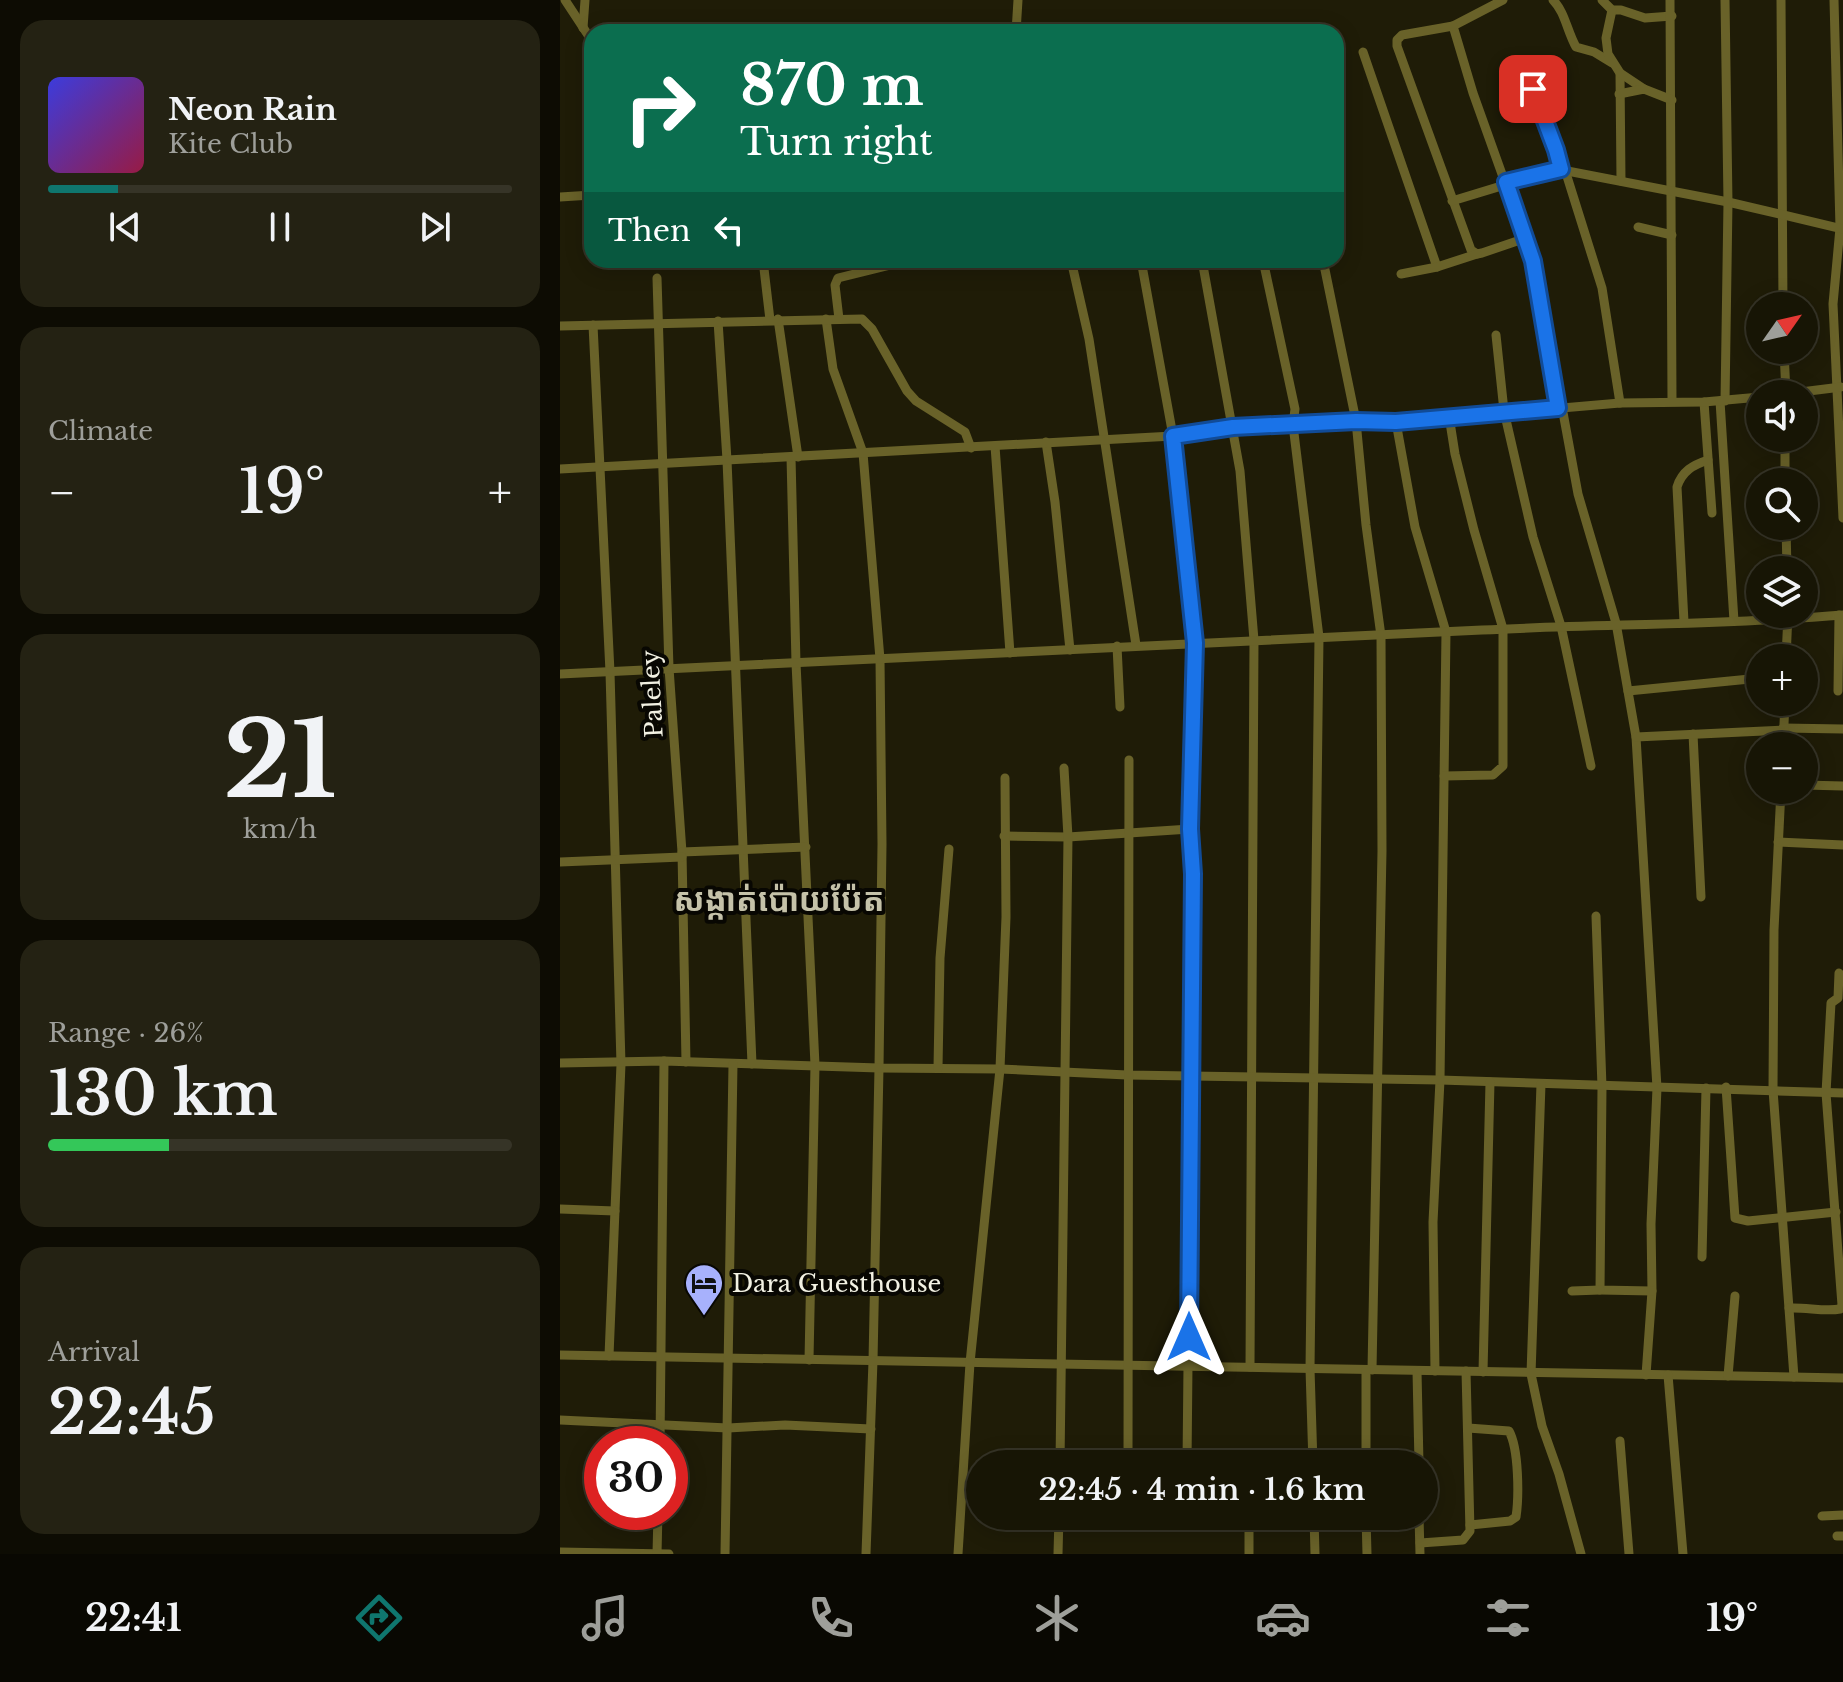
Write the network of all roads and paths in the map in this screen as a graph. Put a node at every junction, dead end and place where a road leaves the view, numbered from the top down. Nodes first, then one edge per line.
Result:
1 (565, 0) edge
2 (585, 0) edge
3 (1018, 0) edge
4 (1503, 0) edge
5 (1553, 0) edge
6 (1602, 0) edge
7 (1670, 0) edge
8 (1725, 0) edge
9 (1781, 0) edge
10 (1834, 0) edge
11 (1612, 10) junction
12 (1672, 16) junction
13 (1016, 24) edge
14 (1453, 26) junction
15 (583, 28) joint
16 (1363, 52) dead end
17 (1612, 63) junction
18 (1620, 73) junction
19 (1527, 74) dead end
20 (1644, 89) junction
21 (1619, 94) junction
22 (1672, 100) junction
23 (1563, 170) junction
24 (1621, 181) junction
25 (1506, 182) junction
26 (1672, 192) junction
27 (584, 196) edge
28 (560, 197) edge
29 (1452, 201) junction
30 (1728, 202) junction
31 (1783, 215) junction
32 (1638, 227) dead end
33 (1842, 228) edge
34 (1672, 235) junction
35 (1526, 238) junction
36 (1477, 254) junction
37 (1437, 267) junction
38 (764, 268) edge
39 (879, 268) edge
40 (1073, 268) edge
41 (1142, 268) edge
42 (1203, 268) edge
43 (1265, 268) edge
44 (1325, 268) edge
45 (1401, 274) dead end
46 (657, 278) dead end
47 (1783, 292) edge
48 (826, 319) junction
49 (839, 319) junction
50 (774, 320) junction
51 (718, 321) junction
52 (657, 323) junction
53 (593, 325) junction
54 (560, 326) edge
55 (1496, 335) dead end
56 (1841, 387) edge
57 (1818, 390) edge
58 (1746, 399) edge
59 (1672, 401) junction
60 (1723, 401) junction
61 (1704, 402) junction
62 (1620, 403) junction
63 (1560, 407) junction
64 (1504, 411) junction
65 (1449, 416) junction
66 (1356, 421) junction
67 (1396, 422) junction
68 (1293, 425) junction
69 (1233, 427) junction
70 (1173, 436) junction
71 (1105, 440) junction
72 (1046, 442) junction
73 (995, 446) junction
74 (971, 448) junction
75 (863, 453) junction
76 (794, 457) junction
77 (727, 460) junction
78 (1708, 460) junction
79 (664, 464) junction
80 (601, 467) junction
81 (560, 469) edge
82 (1712, 513) dead end
83 (1843, 518) edge
84 (1841, 615) edge
85 (1818, 616) edge
86 (1746, 620) edge
87 (1734, 621) junction
88 (1684, 622) junction
89 (1616, 623) junction
90 (1561, 626) junction
91 (1503, 629) junction
92 (1446, 632) junction
93 (1381, 636) junction
94 (1319, 637) junction
95 (1254, 640) junction
96 (1195, 643) junction
97 (1136, 645) junction
98 (1117, 646) junction
99 (1070, 650) junction
100 (1010, 653) junction
101 (880, 659) junction
102 (796, 663) junction
103 (735, 666) junction
104 (669, 668) junction
105 (610, 672) junction
106 (560, 674) edge
107 (1746, 679) edge
108 (1628, 691) junction
109 (1838, 691) dead end
110 (1120, 707) dead end
111 (1784, 716) edge
112 (1784, 729) junction
113 (1843, 729) edge
114 (1784, 732) edge
115 (1693, 734) junction
116 (1636, 737) junction
117 (1129, 760) dead end
118 (1591, 766) dead end
119 (1064, 768) dead end
120 (1444, 776) junction
121 (1005, 778) dead end
122 (1818, 785) edge
123 (1843, 786) edge
124 (1780, 804) edge
125 (1190, 829) junction
126 (1128, 834) junction
127 (1004, 836) junction
128 (1068, 837) junction
129 (1778, 842) junction
130 (1843, 845) edge
131 (806, 847) junction
132 (949, 849) dead end
133 (743, 850) junction
134 (682, 854) junction
135 (617, 860) junction
136 (560, 862) edge
137 (1701, 897) dead end
138 (1596, 916) dead end
139 (1839, 973) dead end
140 (664, 1061) junction
141 (686, 1062) junction
142 (560, 1063) edge
143 (621, 1064) junction
144 (733, 1064) junction
145 (752, 1064) junction
146 (815, 1065) junction
147 (879, 1068) junction
148 (938, 1068) junction
149 (1000, 1069) junction
150 (1065, 1072) junction
151 (1127, 1075) junction
152 (1191, 1076) junction
153 (1253, 1077) junction
154 (1314, 1077) junction
155 (1378, 1079) junction
156 (1440, 1080) junction
157 (1490, 1082) junction
158 (1541, 1084) junction
159 (1602, 1087) junction
160 (1726, 1087) junction
161 (1657, 1088) junction
162 (1706, 1088) junction
163 (1773, 1090) junction
164 (1826, 1093) junction
165 (1843, 1093) edge
166 (560, 1209) edge
167 (615, 1211) junction
168 (1836, 1212) junction
169 (1782, 1217) junction
170 (1702, 1257) dead end
171 (1600, 1290) junction
172 (1572, 1291) dead end
173 (1652, 1291) junction
174 (1735, 1296) dead end
175 (1789, 1308) junction
176 (560, 1355) edge
177 (609, 1356) junction
178 (662, 1357) junction
179 (730, 1358) junction
180 (809, 1360) junction
181 (873, 1361) junction
182 (970, 1363) junction
183 (1063, 1364) junction
184 (1127, 1365) junction
185 (1189, 1366) junction
186 (1250, 1367) junction
187 (1310, 1369) junction
188 (1369, 1370) junction
189 (1417, 1371) junction
190 (1435, 1371) junction
191 (1466, 1371) junction
192 (1483, 1372) junction
193 (1531, 1374) junction
194 (1646, 1375) junction
195 (1668, 1375) junction
196 (1728, 1376) junction
197 (1794, 1377) junction
198 (1843, 1378) edge
199 (560, 1420) edge
200 (661, 1423) junction
201 (661, 1426) edge
202 (728, 1428) junction
203 (1468, 1428) junction
204 (871, 1429) junction
205 (1620, 1441) dead end
206 (1060, 1450) edge
207 (1128, 1450) edge
208 (1187, 1450) edge
209 (1313, 1450) edge
210 (1366, 1450) edge
211 (1419, 1450) edge
212 (1843, 1515) edge
213 (1822, 1516) dead end
214 (1470, 1525) junction
215 (658, 1530) edge
216 (1059, 1530) edge
217 (1249, 1530) edge
218 (1314, 1530) edge
219 (1366, 1530) edge
220 (1420, 1530) edge
221 (1420, 1543) junction
222 (560, 1552) edge
223 (657, 1554) edge
224 (669, 1554) edge
225 (725, 1554) edge
226 (866, 1554) edge
227 (958, 1554) edge
228 (1058, 1554) edge
229 (1249, 1554) edge
230 (1315, 1554) edge
231 (1367, 1554) edge
232 (1420, 1554) edge
233 (1581, 1554) edge
234 (1629, 1554) edge
235 (1683, 1554) edge

1 - 15 street
2 - 15 street
3 - 13 street
4 - 14 street
5 - 17 street
6 - 11 street
7 - 12 street
8 - 30 street
9 - 31 street
10 - 33 street
11 - 12 street
11 - 17 street
12 - 22 street
14 - 25 street
14 - 29 street
16 - 37 street
17 - 18 street
18 - 20 street
18 - 21 street
19 - 23 street
20 - 21 street
20 - 22 street
21 - 24 street
22 - 26 street
23 - 24 street
23 - 25 street
23 - 62 street
24 - 26 street
25 - 29 street
25 - 35 street
26 - 30 street
26 - 34 street
27 - 28 street
29 - 36 street
30 - 31 street
30 - 60 street
31 - 33 street
31 - 47 street
32 - 34 street
33 - 56 street
34 - 59 street
35 - 36 street
35 - 63 street
36 - 37 street
37 - 45 street
38 - 50 street
39 - 49 street
40 - 71 street
41 - 70 street
42 - 69 street
43 - 68 street
44 - 66 street
46 - 52 street, Paleley
48 - 49 street
48 - 50 street
48 - 75 street
49 - 74 street
50 - 51 street
50 - 76 street
51 - 52 street
51 - 77 street
52 - 53 street
52 - 79 street, Paleley
53 - 54 street
53 - 80 street
55 - 64 street
56 - 57 street
56 - 83 street
58 - 60 street
59 - 61 street
59 - 62 street
60 - 61 street
60 - 87 street
61 - 78 street
62 - 63 street
63 - 64 street
63 - 89 street
64 - 65 street
64 - 90 street
65 - 67 street
65 - 91 street
66 - 67 street
66 - 68 street
66 - 93 street
67 - 92 street
68 - 69 street
68 - 94 street
69 - 70 street
69 - 95 street
70 - 71 street
70 - 96 street
71 - 72 street
71 - 97 street
72 - 73 street
72 - 99 street
73 - 74 street
73 - 100 street
74 - 75 street
75 - 76 street
75 - 101 street
76 - 77 street
76 - 102 street
77 - 79 street
77 - 103 street
78 - 82 street
78 - 88 street
79 - 80 street
79 - 104 street, Paleley
80 - 81 street
80 - 105 street
84 - 85 street
84 - 109 street
86 - 87 street
87 - 88 street
88 - 89 street
89 - 90 street
89 - 108 street
90 - 91 street
90 - 118 street
91 - 92 street
91 - 120 street
92 - 93 street
92 - 120 street
93 - 94 street
93 - 155 street
94 - 95 street
94 - 154 street
95 - 96 street
95 - 153 street
96 - 97 street
96 - 125 street
97 - 98 street
98 - 99 street
98 - 110 street
99 - 100 street
100 - 101 street
101 - 102 street
101 - 147 street
102 - 103 street
102 - 131 street
103 - 104 street
103 - 133 street
104 - 105 street
104 - 134 street, Paleley
105 - 106 street
105 - 135 street
107 - 108 street
108 - 116 street
111 - 112 street
112 - 113 street
112 - 114 street
112 - 115 street
115 - 116 street
115 - 137 street
116 - 161 street
117 - 126 street
119 - 128 street
120 - 156 street
121 - 127 street
122 - 123 street
124 - 129 street
125 - 126 street
125 - 152 street
126 - 128 street
126 - 151 street
127 - 128 street
127 - 149 street
128 - 150 street
129 - 130 street
129 - 163 street
131 - 133 street
131 - 146 street
132 - 148 street
133 - 134 street
133 - 145 street
134 - 135 street
134 - 141 street, Paleley
135 - 136 street
135 - 143 street
138 - 159 street
139 - 164 street
140 - 141 street
140 - 143 street
140 - 178 street
141 - 144 street
142 - 143 street
143 - 167 street
144 - 145 street
144 - 179 street
145 - 146 street
146 - 147 street
146 - 180 street
147 - 148 street
147 - 181 street
148 - 149 street
149 - 150 street
149 - 182 street
150 - 151 street
150 - 183 street
151 - 152 street
151 - 184 street
152 - 153 street
152 - 185 street
153 - 154 street
153 - 186 street
154 - 155 street
154 - 187 street
155 - 156 street
155 - 188 street
156 - 157 street
156 - 190 street
157 - 158 street
157 - 192 street
158 - 159 street
158 - 193 street
159 - 161 street
159 - 171 street
160 - 162 street
160 - 163 street
160 - 169 street
161 - 162 street
161 - 173 street
162 - 170 street
163 - 164 street
163 - 169 street
164 - 165 street
164 - 168 street
166 - 167 street
167 - 177 street
168 - 169 street
168 - 175 street
169 - 175 street
171 - 172 street
171 - 173 street
173 - 194 street
174 - 196 street
175 - 197 street
176 - 177 street
177 - 178 street
178 - 179 street
178 - 200 street
179 - 180 street
179 - 202 street
180 - 181 street
181 - 182 street
181 - 204 street
182 - 183 street
182 - 227 street
183 - 184 street
183 - 206 street
184 - 185 street
184 - 207 street
185 - 186 street
185 - 208 street
186 - 187 street
187 - 188 street
187 - 209 street
188 - 189 street
188 - 210 street
189 - 190 street
189 - 211 street
190 - 191 street
191 - 192 street
191 - 203 street
192 - 193 street
193 - 194 street
193 - 233 street
194 - 195 street
195 - 196 street
195 - 235 street
196 - 197 street
197 - 198 street
199 - 200 street
200 - 201 street
200 - 202 street
202 - 204 street
202 - 225 street
203 - 214 street
203 - 214 street
204 - 226 street
205 - 234 street
212 - 213 street
214 - 221 street
215 - 223 street
216 - 228 street
217 - 229 street
218 - 230 street
219 - 231 street
220 - 221 street
221 - 232 street
222 - 223 street
223 - 224 street

